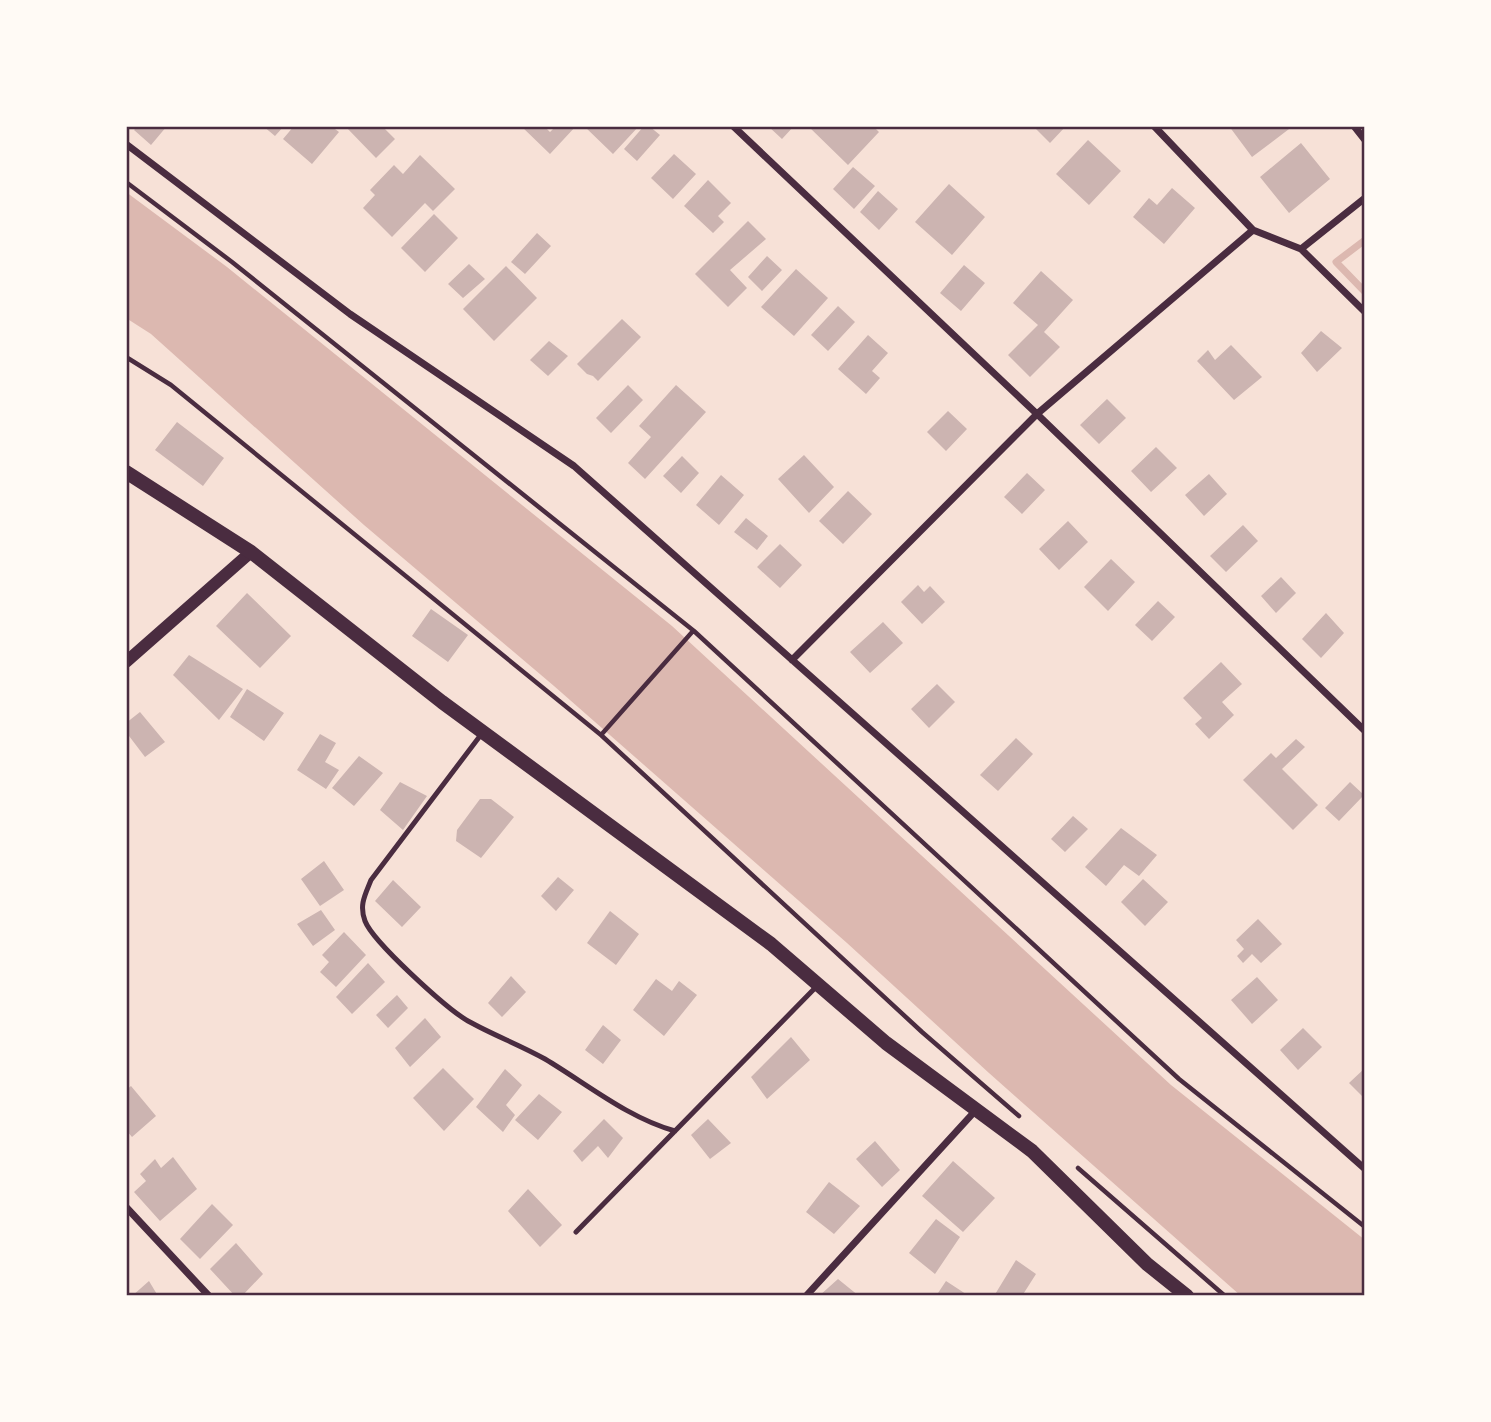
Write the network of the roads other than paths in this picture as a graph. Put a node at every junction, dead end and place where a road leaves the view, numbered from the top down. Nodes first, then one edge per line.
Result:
1 (733, 126) edge
2 (1154, 126) edge
3 (1354, 126) edge
4 (1365, 140) edge
5 (126, 144) edge
6 (1365, 198) edge
7 (1253, 230) junction
8 (1301, 249) junction
9 (1365, 312) edge
10 (1037, 414) junction
11 (126, 472) edge
12 (251, 552) junction
13 (792, 660) junction
14 (126, 662) edge
15 (1365, 731) edge
16 (483, 732) junction
17 (818, 985) junction
18 (976, 1110) junction
19 (675, 1130) junction
20 (1365, 1169) edge
21 (126, 1208) edge
22 (576, 1232) dead end
23 (209, 1296) edge
24 (806, 1296) edge
25 (1187, 1296) edge

1 - 10 street
2 - 7 street
3 - 4 street
5 - 13 street
6 - 8 street
7 - 8 street
7 - 10 street
8 - 9 street
10 - 13 street
10 - 15 street
11 - 12 main road
12 - 14 street
12 - 16 main road
13 - 20 street
16 - 17 main road
16 - 19 lane
17 - 18 main road
17 - 19 lane
18 - 24 street
18 - 25 main road
19 - 22 lane
21 - 23 street

